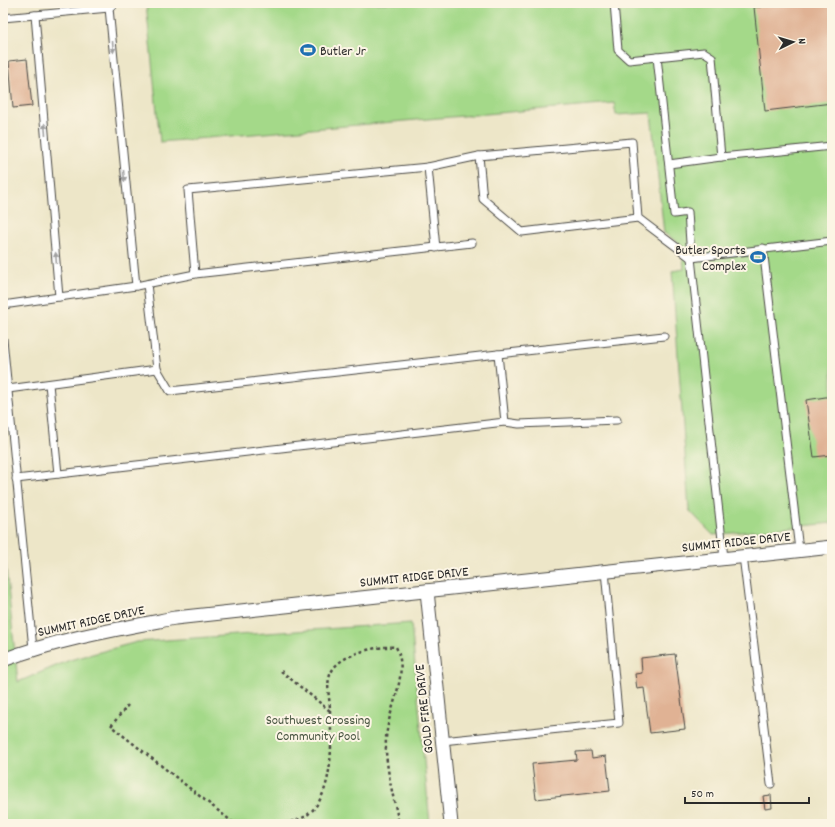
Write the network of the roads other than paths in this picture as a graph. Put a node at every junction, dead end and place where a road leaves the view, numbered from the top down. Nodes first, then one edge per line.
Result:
1 (614, 3) edge
2 (112, 6) edge
3 (35, 16) junction
4 (3, 18) edge
5 (657, 57) junction
6 (832, 146) edge
7 (479, 156) junction
8 (721, 157) junction
9 (669, 164) junction
10 (428, 167) junction
11 (638, 218) junction
12 (832, 241) edge
13 (472, 243) dead end
14 (436, 248) junction
15 (763, 248) junction
16 (691, 258) junction
17 (195, 274) junction
18 (147, 284) junction
19 (136, 286) junction
20 (59, 297) junction
21 (3, 305) edge
22 (664, 336) dead end
23 (3, 339) edge
24 (498, 354) junction
25 (157, 369) junction
26 (49, 384) junction
27 (8, 389) junction
28 (617, 420) dead end
29 (505, 422) junction
30 (58, 474) junction
31 (16, 478) junction
32 (832, 546) edge
33 (799, 550) junction
34 (744, 556) junction
35 (724, 558) junction
36 (605, 571) junction
37 (427, 591) junction
38 (33, 649) junction
39 (3, 660) edge
40 (442, 740) junction
41 (771, 784) dead end
42 (451, 824) edge

1 - 5 lane
2 - 3 lane
2 -> 19 lane
3 - 4 lane
20 -> 3 lane
5 - 8 lane
5 - 9 lane
6 - 8 lane
7 - 10 lane
7 - 11 lane
7 - 11 lane
8 - 9 lane
9 - 16 lane
10 - 14 lane
10 - 17 lane
11 - 16 lane
12 - 15 lane
13 - 14 lane
14 - 17 lane
15 - 16 lane
15 - 33 lane
16 - 35 lane
17 - 18 lane
18 - 19 lane
18 - 25 lane
19 - 20 lane
20 - 21 lane
22 - 24 lane
23 - 27 lane
24 - 25 lane
24 - 29 lane
25 - 26 lane
26 - 27 lane
26 - 30 lane
27 - 31 lane
28 - 29 lane
29 - 30 lane
30 - 31 lane
31 - 38 lane
32 - 33 street, SUMMIT RIDGE DRIVE
33 - 34 street, SUMMIT RIDGE DRIVE
34 - 35 street, SUMMIT RIDGE DRIVE
34 - 41 lane
35 - 36 street, SUMMIT RIDGE DRIVE
36 - 37 street, SUMMIT RIDGE DRIVE
36 - 40 lane
37 - 38 street, SUMMIT RIDGE DRIVE
37 - 40 street, GOLD FIRE DRIVE
38 - 39 street, SUMMIT RIDGE DRIVE
40 - 42 street, GOLD FIRE DRIVE

